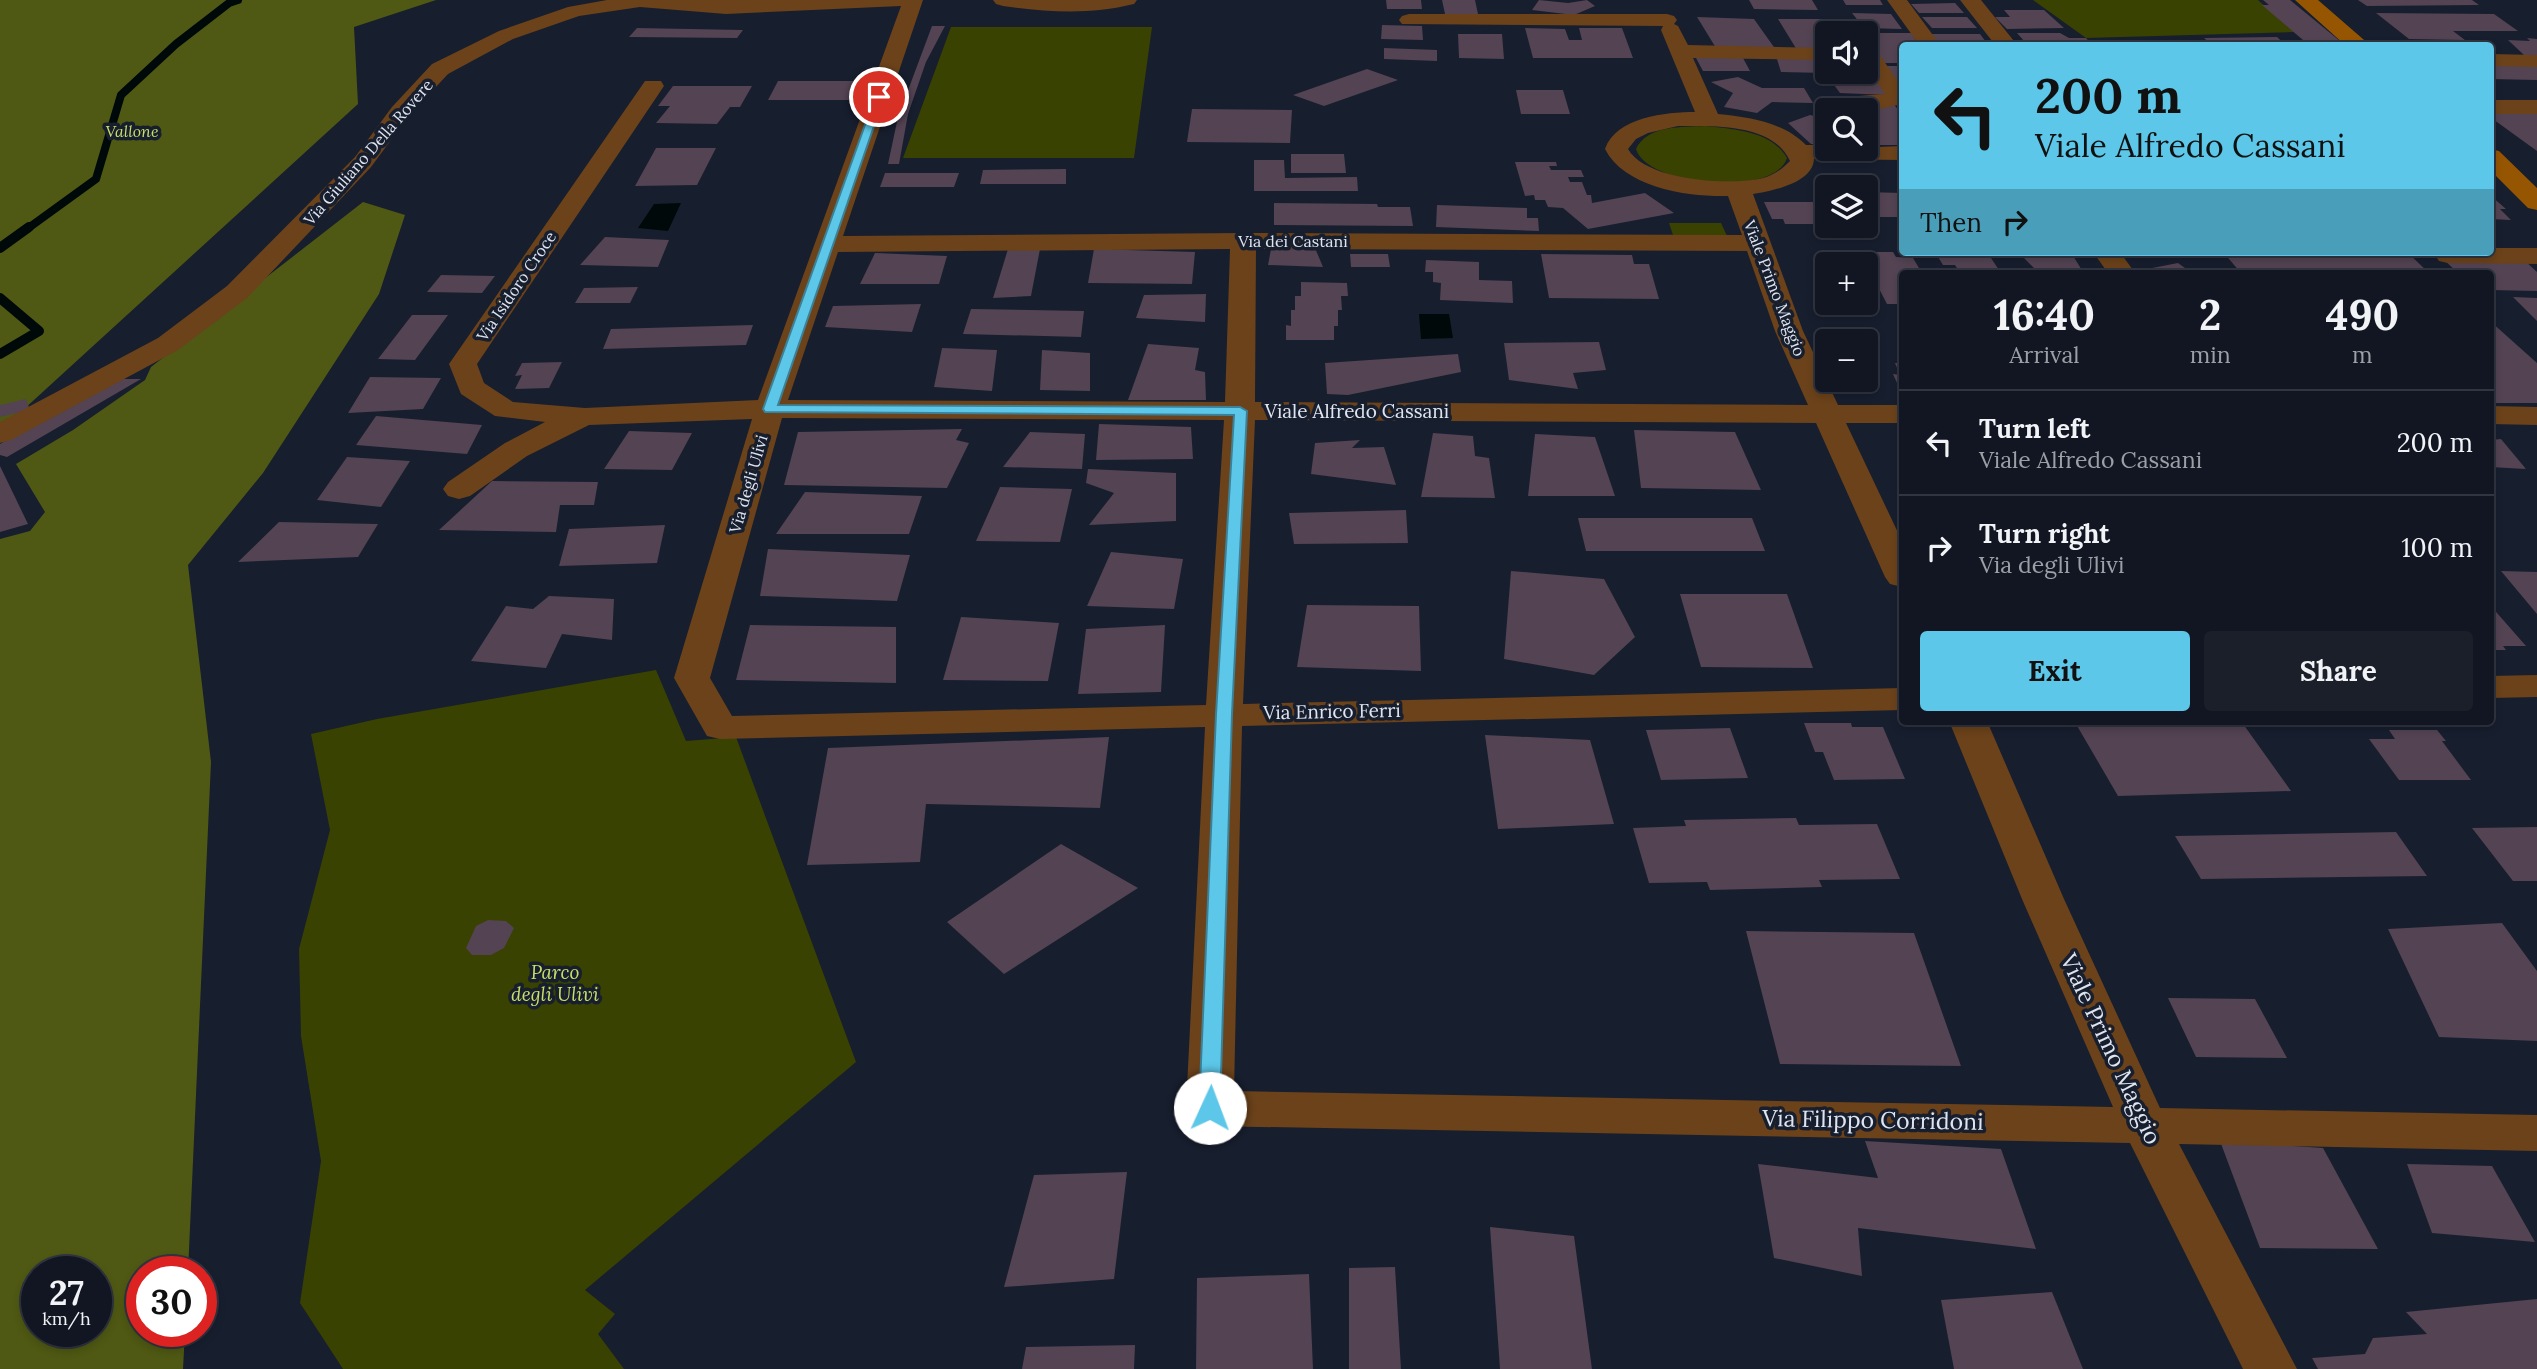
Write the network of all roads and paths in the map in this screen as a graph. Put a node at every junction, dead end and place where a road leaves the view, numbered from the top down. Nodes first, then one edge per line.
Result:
1 (904, 0) edge
2 (913, 0) edge
3 (1003, 0) edge
4 (1127, 0) edge
5 (1897, 0) edge
6 (1970, 0) edge
7 (2305, 0) edge
8 (1663, 10) edge
9 (1409, 20) dead end
10 (1928, 42) edge
11 (2005, 42) edge
12 (2355, 42) edge
13 (1680, 51) junction
14 (1815, 54) edge
15 (2494, 60) edge
16 (2537, 61) edge
17 (1878, 69) edge
18 (653, 86) dead end
19 (1878, 102) edge
20 (2494, 107) edge
21 (2537, 107) edge
22 (1709, 119) junction
23 (1801, 152) junction
24 (1899, 153) edge
25 (2494, 160) edge
26 (1738, 188) junction
27 (2537, 202) edge
28 (1243, 241) junction
29 (1757, 243) junction
30 (828, 244) junction
31 (2109, 256) edge
32 (2494, 256) edge
33 (2537, 256) edge
34 (2120, 270) edge
35 (770, 409) junction
36 (1240, 411) junction
37 (1899, 414) edge
38 (1827, 415) junction
39 (2494, 415) edge
40 (2537, 416) edge
41 (573, 419) junction
42 (0, 434) edge
43 (460, 489) dead end
44 (1899, 571) edge
45 (2537, 686) edge
46 (2494, 687) edge
47 (1899, 699) edge
48 (1224, 714) junction
49 (1970, 725) edge
50 (720, 728) joint
51 (2144, 1124) junction
52 (2537, 1133) edge
53 (2270, 1369) edge

1 - 42 street, Via Giuliano Della Rovere
2 - 30 street, Via degli Ulivi
3 - 4 street
5 - 10 street
6 - 11 street
7 - 12 main road
8 - 9 street
8 - 13 street
13 - 14 street
13 - 22 street
15 - 16 street
17 - 19 street
18 - 41 street, Via Isidoro Croce
20 - 21 street
22 - 23 street
22 - 26 street
23 - 24 street
23 - 26 street
25 - 27 main road
26 - 29 street, Viale Primo Maggio
28 - 29 street, Via dei Castani
28 - 30 street, Via dei Castani
28 - 36 street
29 - 38 street, Viale Primo Maggio
30 - 35 street, Via degli Ulivi
31 - 34 street
32 - 33 street
35 - 36 street, Viale Alfredo Cassani
35 - 41 street, Viale Alfredo Cassani
35 - 50 street, Via degli Ulivi
36 - 38 street, Viale Alfredo Cassani
36 - 48 street
37 - 38 street, Viale Alfredo Cassani
38 - 44 street, Viale Primo Maggio
39 - 40 street
41 - 43 street
45 - 46 street
47 - 48 street, Via Enrico Ferri
48 - 50 street, Via Enrico Ferri
48 - 51 street, Via Filippo Corridoni
49 - 51 street, Viale Primo Maggio
51 - 52 street, Via Filippo Corridoni
51 - 53 street, Viale Primo Maggio

